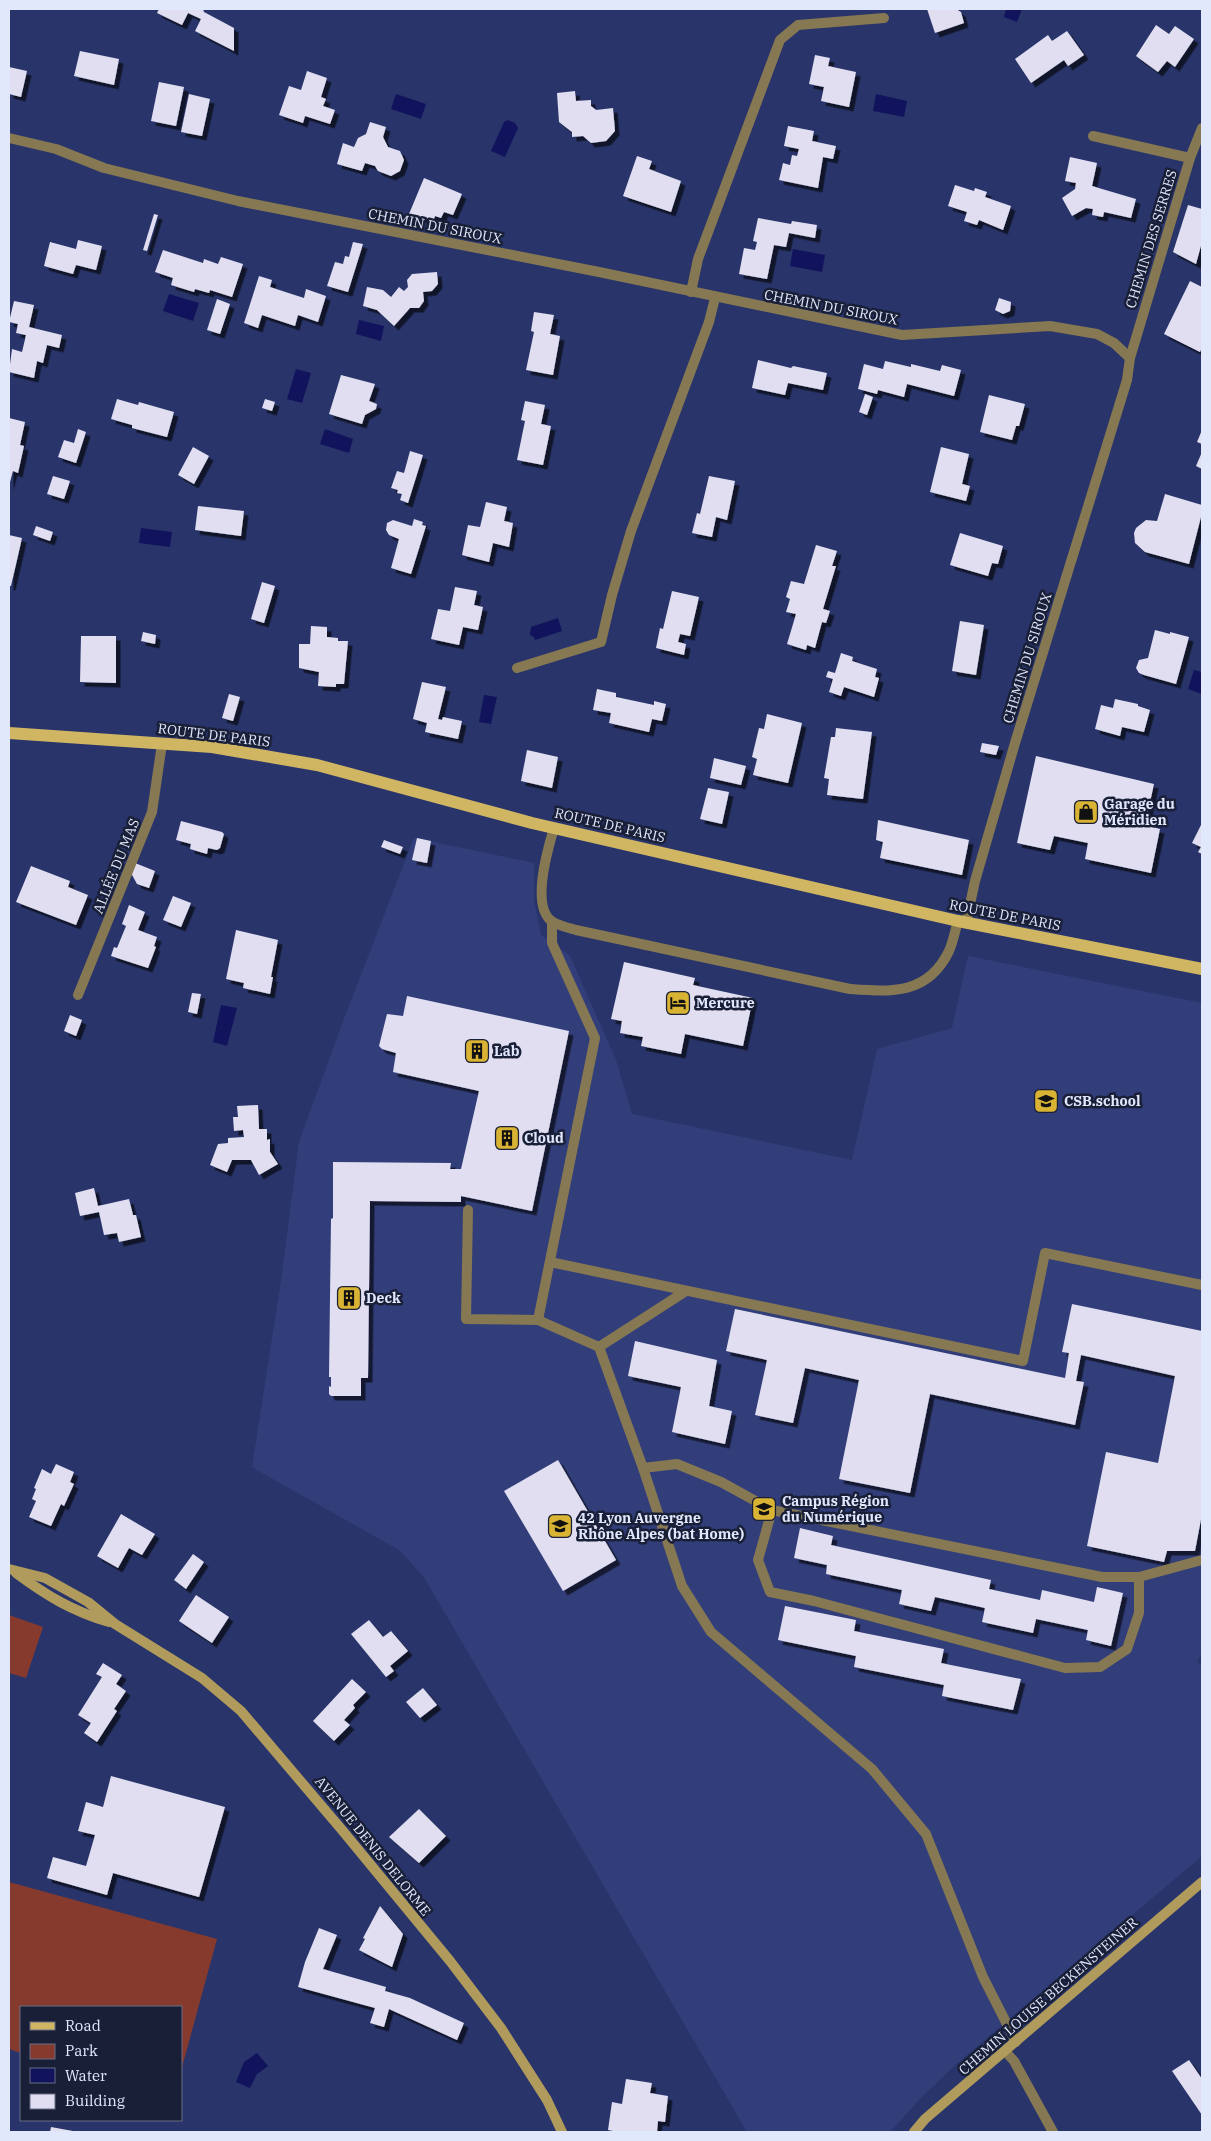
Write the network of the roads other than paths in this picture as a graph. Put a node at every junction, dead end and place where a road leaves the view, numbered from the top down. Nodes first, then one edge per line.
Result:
1 (884, 18) dead end
2 (1202, 128) edge
3 (1093, 136) dead end
4 (9, 138) edge
5 (1199, 146) edge
6 (1190, 158) junction
7 (691, 292) junction
8 (715, 298) junction
9 (1130, 358) junction
10 (518, 668) dead end
11 (9, 733) edge
12 (162, 744) junction
13 (554, 828) junction
14 (552, 922) junction
15 (962, 922) junction
16 (1202, 969) edge
17 (78, 995) dead end
18 (468, 1210) dead end
19 (550, 1262) junction
20 (1202, 1285) edge
21 (686, 1291) junction
22 (538, 1320) junction
23 (599, 1347) junction
24 (643, 1468) junction
25 (772, 1510) junction
26 (1202, 1560) edge
27 (11, 1570) edge
28 (1139, 1577) junction
29 (1202, 1882) edge
30 (1016, 2042) junction
31 (1005, 2051) junction
32 (562, 2132) edge
33 (914, 2132) edge
34 (1053, 2132) edge

1 - 7 street
2 - 5 street, CHEMIN DES SERRES
3 - 6 street
4 - 7 street, CHEMIN DU SIROUX
5 - 6 street, CHEMIN DES SERRES
6 - 9 street, CHEMIN DES SERRES
7 - 8 street, CHEMIN DU SIROUX
8 - 9 street, CHEMIN DU SIROUX
8 - 10 street
9 - 15 street, CHEMIN DU SIROUX
11 - 12 main road, ROUTE DE PARIS
12 - 13 main road, ROUTE DE PARIS
12 - 17 street, ALLÉE DU MAS
13 - 14 street
13 - 15 main road, ROUTE DE PARIS
14 - 15 street, CHEMIN DU SIROUX
14 - 19 street
15 - 16 main road, ROUTE DE PARIS
18 - 22 street
19 - 21 street
19 - 22 street
20 - 21 street
21 - 23 street
22 - 23 street
23 - 24 street
24 - 25 street
24 - 30 street
25 - 28 street
25 - 28 street
26 - 28 street
27 - 32 street, AVENUE DENIS DELORME
29 - 30 street, CHEMIN LOUISE BECKENSTEINER
30 - 31 street, CHEMIN LOUISE BECKENSTEINER
31 - 33 street, CHEMIN LOUISE BECKENSTEINER
31 - 34 street

